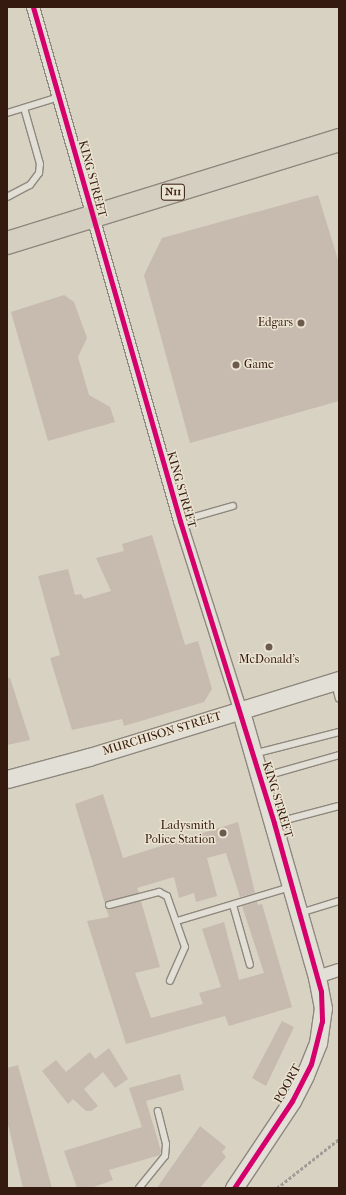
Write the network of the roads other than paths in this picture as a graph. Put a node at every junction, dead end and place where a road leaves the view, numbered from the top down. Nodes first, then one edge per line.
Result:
1 (33, 7) edge
2 (59, 97) junction
3 (24, 108) junction
4 (7, 114) edge
5 (339, 140) edge
6 (7, 197) edge
7 (92, 217) junction
8 (7, 243) edge
9 (233, 506) dead end
10 (180, 521) junction
11 (337, 680) edge
12 (339, 699) edge
13 (240, 709) junction
14 (339, 732) edge
15 (253, 754) junction
16 (339, 755) edge
17 (260, 777) junction
18 (7, 779) edge
19 (339, 806) edge
20 (274, 822) junction
21 (292, 886) junction
22 (339, 901) edge
23 (109, 905) dead end
24 (234, 905) junction
25 (300, 913) junction
26 (177, 921) junction
27 (250, 965) dead end
28 (339, 970) edge
29 (317, 977) junction
30 (170, 981) dead end
31 (158, 1111) dead end
32 (139, 1188) edge
33 (234, 1188) edge

1 - 2 street, KING STREET
2 - 3 lane
2 - 7 street, KING STREET
3 - 4 lane
3 - 6 lane
5 - 7 highway, N11
7 - 8 highway, N11
7 - 10 street, KING STREET
9 - 10 lane
10 - 13 street, KING STREET
11 - 12 lane
11 - 13 street, MURCHISON STREET
13 - 15 street, KING STREET
13 - 18 street, MURCHISON STREET
14 - 15 lane
15 - 17 street, KING STREET
16 - 17 lane
17 - 20 street, KING STREET
19 - 20 lane
20 - 21 street, KING STREET
21 - 24 lane
21 - 25 street, KING STREET
22 - 25 lane
23 - 26 lane
24 - 26 lane
24 - 27 lane
25 - 29 street, KING STREET
26 - 30 lane
28 - 29 street
29 - 33 street, POORT
31 - 32 lane

